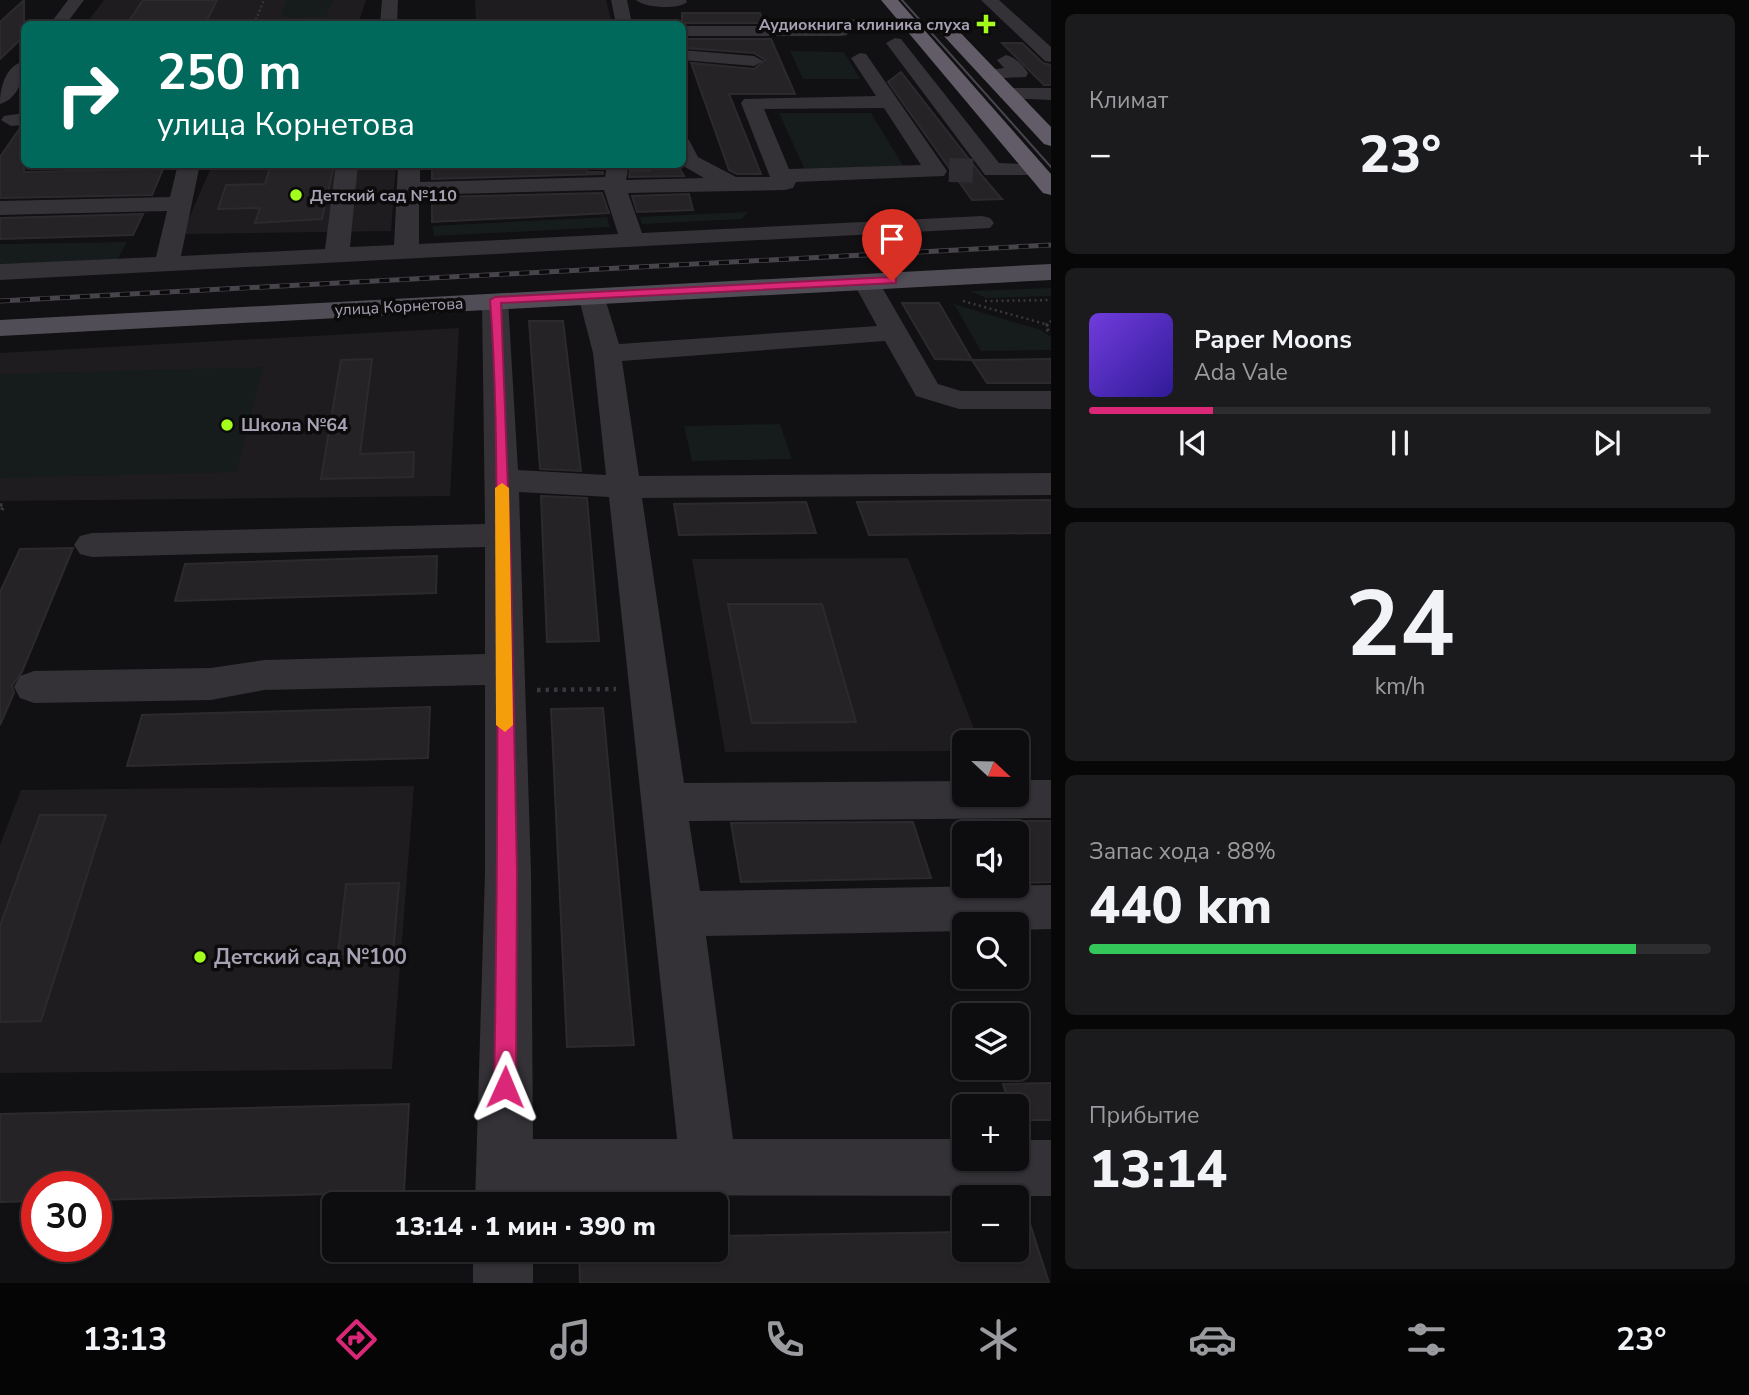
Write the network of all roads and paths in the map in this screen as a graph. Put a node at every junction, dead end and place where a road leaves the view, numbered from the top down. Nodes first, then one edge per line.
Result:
1 (76, 0) edge
2 (264, 0) edge
3 (390, 0) edge
4 (619, 0) edge
5 (644, 0) edge
6 (889, 0) edge
7 (989, 0) edge
8 (679, 2) edge
9 (825, 8) dead end
10 (935, 17) dead end
11 (60, 21) edge
12 (255, 21) edge
13 (389, 21) edge
14 (623, 21) edge
15 (911, 26) junction
16 (838, 27) junction
17 (686, 31) edge
18 (1042, 39) edge
19 (895, 43) dead end
20 (686, 55) edge
21 (1051, 57) edge
22 (1006, 60) dead end
23 (754, 61) dead end
24 (0, 62) edge
25 (21, 68) edge
26 (21, 72) edge
27 (990, 75) junction
28 (930, 89) junction
29 (968, 92) junction
30 (1008, 94) junction
31 (1051, 94) edge
32 (887, 95) junction
33 (0, 98) edge
34 (1051, 139) edge
35 (686, 155) edge
36 (188, 168) edge
37 (347, 168) edge
38 (408, 168) edge
39 (1034, 170) junction
40 (616, 178) edge
41 (731, 184) junction
42 (1051, 188) edge
43 (408, 189) junction
44 (796, 201) junction
45 (178, 204) junction
46 (0, 208) edge
47 (982, 223) dead end
48 (632, 241) junction
49 (406, 252) junction
50 (336, 257) junction
51 (167, 264) junction
52 (0, 272) edge
53 (1051, 272) edge
54 (866, 282) junction
55 (591, 295) junction
56 (1051, 299) edge
57 (495, 300) junction
58 (958, 300) dead end
59 (967, 301) junction
60 (1051, 321) edge
61 (1045, 324) junction
62 (0, 328) edge
63 (892, 332) junction
64 (1051, 334) edge
65 (607, 353) junction
66 (1051, 400) edge
67 (502, 480) junction
68 (1051, 484) edge
69 (622, 487) junction
70 (0, 505) edge
71 (0, 514) edge
72 (503, 535) junction
73 (92, 545) dead end
74 (504, 680) junction
75 (34, 687) dead end
76 (648, 688) junction
77 (1051, 799) edge
78 (665, 802) junction
79 (1051, 907) edge
80 (679, 914) junction
81 (708, 1168) junction
82 (1051, 1168) edge
83 (504, 1186) edge
84 (503, 1262) edge
85 (503, 1283) edge

1 - 11 street
2 - 12 path
3 - 13 street
4 - 14 street
5 - 8 street
6 - 15 highway
7 - 18 street
9 - 16 street
10 - 27 highway
15 - 16 street
15 - 29 highway
16 - 17 street
16 - 32 street
18 - 21 street
19 - 28 street
20 - 23 street
22 - 27 street
24 - 25 street
26 - 33 street
27 - 30 highway
28 - 29 street
28 - 32 street
28 - 39 street
29 - 39 highway
30 - 31 street
30 - 34 highway
32 - 44 street
32 - 44 street
35 - 41 street
36 - 45 street
37 - 50 street
38 - 43 street
39 - 42 highway
40 - 41 street
40 - 43 street
40 - 48 street
41 - 44 street
43 - 49 street
44 - 47 street
44 - 48 street
45 - 46 street
45 - 51 street
48 - 49 street
49 - 50 street
50 - 51 street
51 - 52 street
53 - 54 main road, улица Корнетова
54 - 55 main road, улица Корнетова
54 - 63 street
55 - 57 main road, улица Корнетова
55 - 65 street
56 - 59 path
57 - 62 main road, улица Корнетова
57 - 67 street
58 - 59 path
59 - 61 path
60 - 61 path
61 - 64 path
63 - 65 street
63 - 66 street
65 - 69 street
67 - 69 street
67 - 72 street
68 - 69 street
69 - 76 street
70 - 71 path
72 - 73 street
72 - 74 street
74 - 75 street
74 - 76 path
74 - 83 street
76 - 78 street
77 - 78 street
78 - 80 street
79 - 80 street
80 - 81 street
81 - 82 street
81 - 83 street
84 - 85 street

